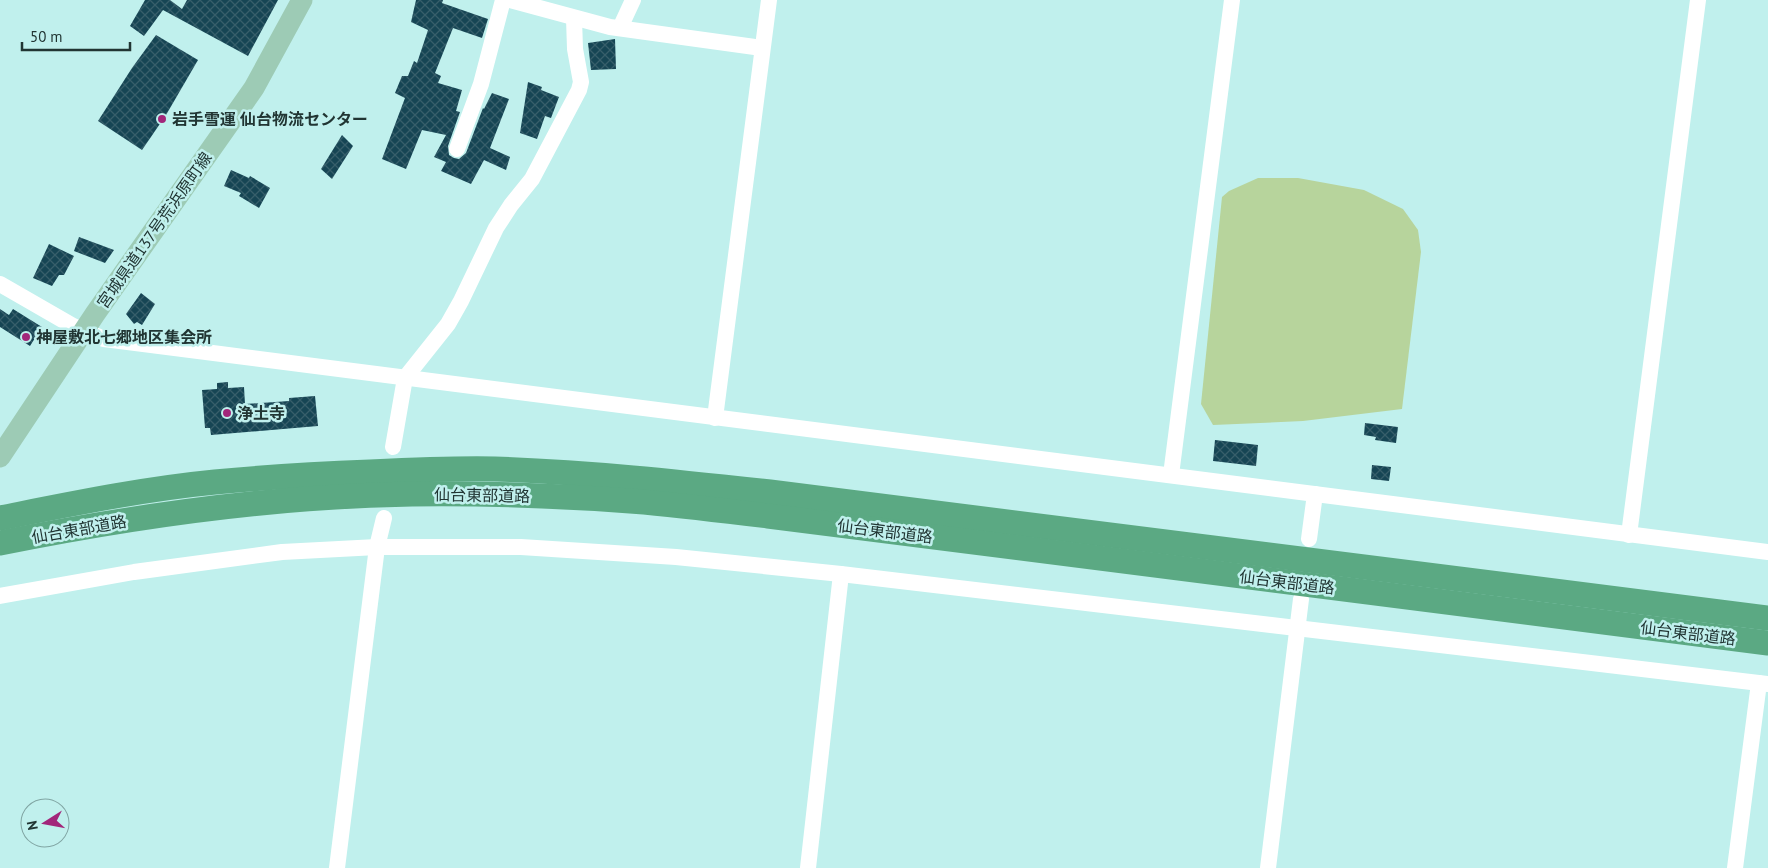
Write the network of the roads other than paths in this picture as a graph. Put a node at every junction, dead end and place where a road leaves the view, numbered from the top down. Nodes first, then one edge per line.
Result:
1 (302, 0) edge
2 (503, 0) edge
3 (510, 0) edge
4 (633, 0) edge
5 (768, 0) edge
6 (1232, 0) edge
7 (1698, 0) edge
8 (574, 18) junction
9 (620, 28) junction
10 (762, 48) junction
11 (457, 148) dead end
12 (0, 284) edge
13 (84, 331) junction
14 (405, 378) junction
15 (715, 418) junction
16 (393, 447) dead end
17 (0, 457) edge
18 (1171, 476) junction
19 (1315, 494) junction
20 (0, 518) edge
21 (384, 518) dead end
22 (1629, 535) junction
23 (1309, 539) dead end
24 (0, 543) edge
25 (377, 547) junction
26 (1768, 552) edge
27 (841, 574) junction
28 (0, 596) edge
29 (1301, 599) dead end
30 (1768, 618) edge
31 (1297, 627) junction
32 (1768, 643) edge
33 (1763, 684) edge
34 (338, 868) edge
35 (808, 868) edge
36 (1268, 868) edge
37 (1735, 868) edge

1 - 13 main road, 宮城県道137号荒浜原町線
2 - 11 street
3 - 8 street
4 - 9 street
5 - 10 street
6 - 18 street
7 - 22 street
8 - 9 street
8 - 14 street
9 - 10 street
10 - 15 street
12 - 13 street
13 - 14 street
13 - 17 main road, 宮城県道137号荒浜原町線
14 - 15 street
14 - 16 street
15 - 18 street
18 - 19 street
19 - 22 street
19 - 23 street
20 - 30 highway, 仙台東部道路
21 - 25 street
22 - 26 street
24 - 32 highway, 仙台東部道路
25 - 27 street
25 - 28 street
25 - 34 street
27 - 31 street
27 - 35 street
29 - 31 street
31 - 33 street
31 - 36 street
33 - 37 street

